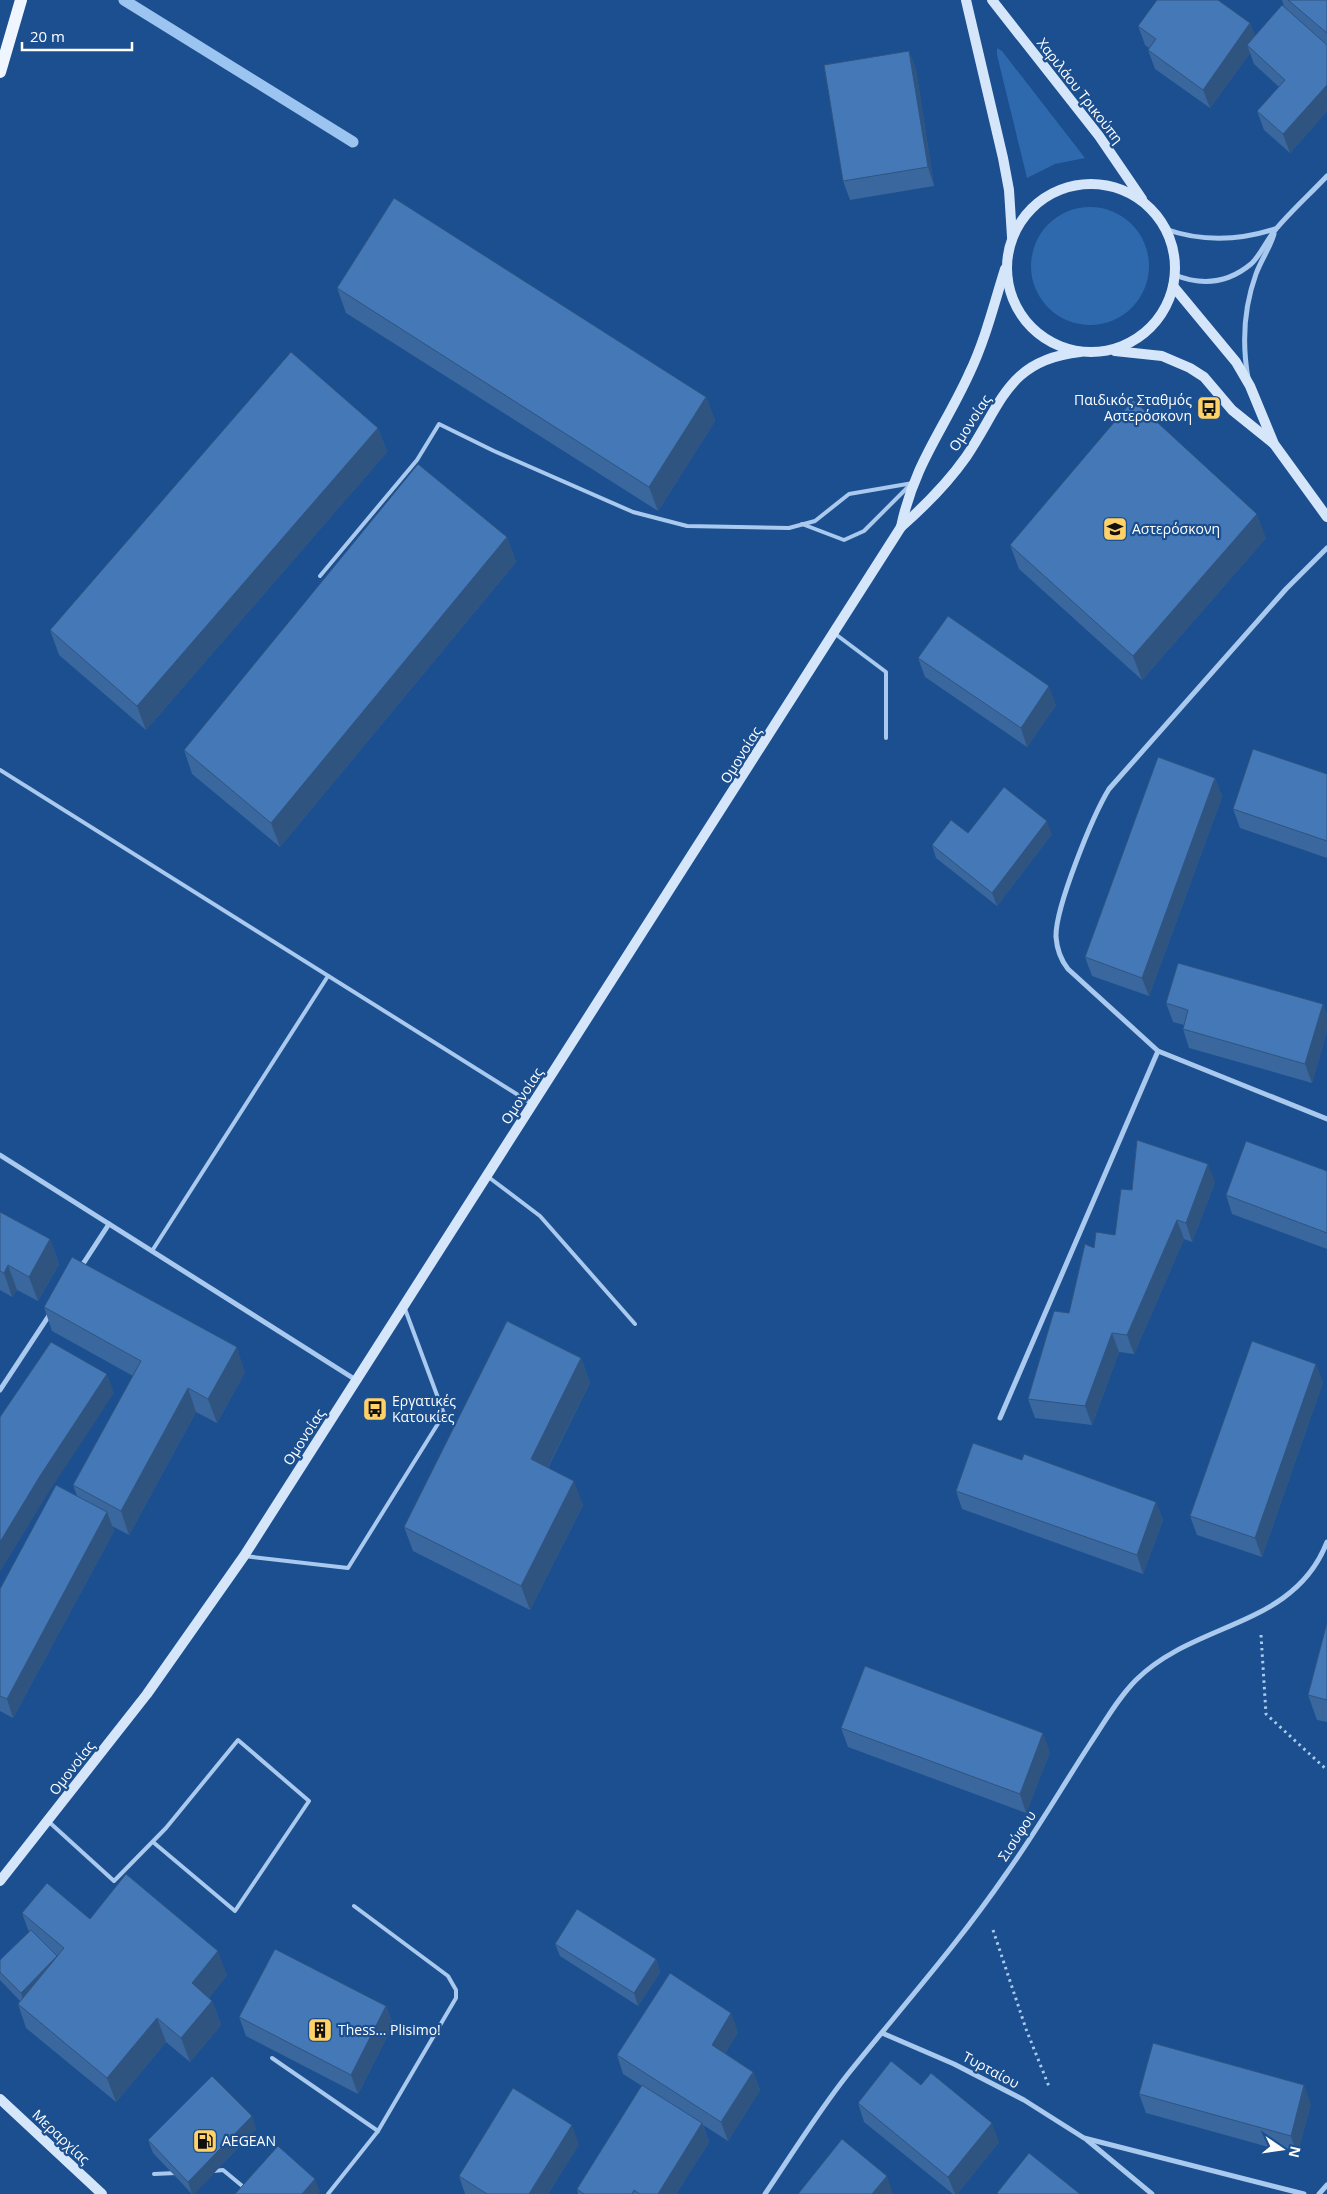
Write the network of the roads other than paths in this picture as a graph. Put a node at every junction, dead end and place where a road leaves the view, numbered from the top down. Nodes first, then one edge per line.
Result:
1 (22, 0) edge
2 (966, 0) edge
3 (992, 0) edge
4 (0, 72) edge
5 (1327, 176) edge
6 (1144, 202) junction
7 (1165, 229) junction
8 (1276, 229) junction
9 (1012, 239) junction
10 (1007, 264) junction
11 (1174, 281) junction
12 (1106, 351) junction
13 (1080, 352) junction
14 (1250, 386) junction
15 (1274, 444) junction
16 (913, 482) junction
17 (1327, 517) edge
18 (802, 524) junction
19 (901, 527) junction
20 (1327, 548) edge
21 (320, 576) dead end
22 (834, 633) junction
23 (886, 738) dead end
24 (0, 770) edge
25 (328, 976) junction
26 (1158, 1051) junction
27 (533, 1104) junction
28 (1327, 1119) edge
29 (0, 1155) edge
30 (487, 1176) junction
31 (109, 1224) junction
32 (152, 1251) junction
33 (76, 1274) edge
34 (55, 1307) edge
35 (404, 1307) junction
36 (635, 1324) dead end
37 (357, 1380) junction
38 (0, 1390) edge
39 (1000, 1418) dead end
40 (1327, 1542) edge
41 (244, 1556) junction
42 (48, 1821) junction
43 (153, 1842) junction
44 (0, 1881) edge
45 (354, 1906) dead end
46 (882, 2033) junction
47 (272, 2058) edge
48 (0, 2099) edge
49 (378, 2131) junction
50 (1084, 2138) junction
51 (203, 2171) edge
52 (184, 2172) edge
53 (154, 2174) dead end
54 (1327, 2185) edge
55 (102, 2194) edge
56 (252, 2194) edge
57 (328, 2194) edge
58 (765, 2194) edge
59 (1152, 2194) edge
60 (1304, 2194) edge
61 (1319, 2194) edge

1 - 4 main road
2 - 9 street
3 - 6 street, Χαριλάου Τρικούπη
5 - 8 street
6 - 7 street
6 - 9 street
7 - 8 street
7 - 11 street
8 - 11 street
8 - 14 street
9 - 10 street
10 - 13 street
10 - 16 street
11 - 12 street
11 - 14 street
12 - 13 street
12 - 15 street
13 - 19 street, Ομονοίας
14 - 15 street
15 - 17 street
16 - 18 lane
16 - 18 lane
16 - 19 street
18 - 21 lane
19 - 22 street, Ομονοίας
20 - 26 street
22 - 23 lane
22 - 27 street, Ομονοίας
24 - 25 lane
25 - 27 lane
25 - 32 lane
26 - 28 street
26 - 39 street
27 - 30 street, Ομονοίας
29 - 31 street
30 - 35 street, Ομονοίας
30 - 36 lane
31 - 32 street
31 - 33 street
32 - 37 street
34 - 38 street
35 - 37 street, Ομονοίας
35 - 41 lane
37 - 41 street, Ομονοίας
40 - 46 street, Σισύφου
41 - 42 street, Ομονοίας
42 - 43 lane
42 - 44 street, Ομονοίας
43 - 43 lane
45 - 49 lane
46 - 50 street, Τυρταίου
46 - 58 street, Σισύφου
47 - 49 lane
48 - 55 street, Μεραρχίας
49 - 57 lane
50 - 59 street, Τυρταίου
50 - 60 street, Τυρταίου
51 - 56 lane
52 - 53 lane
54 - 61 street

